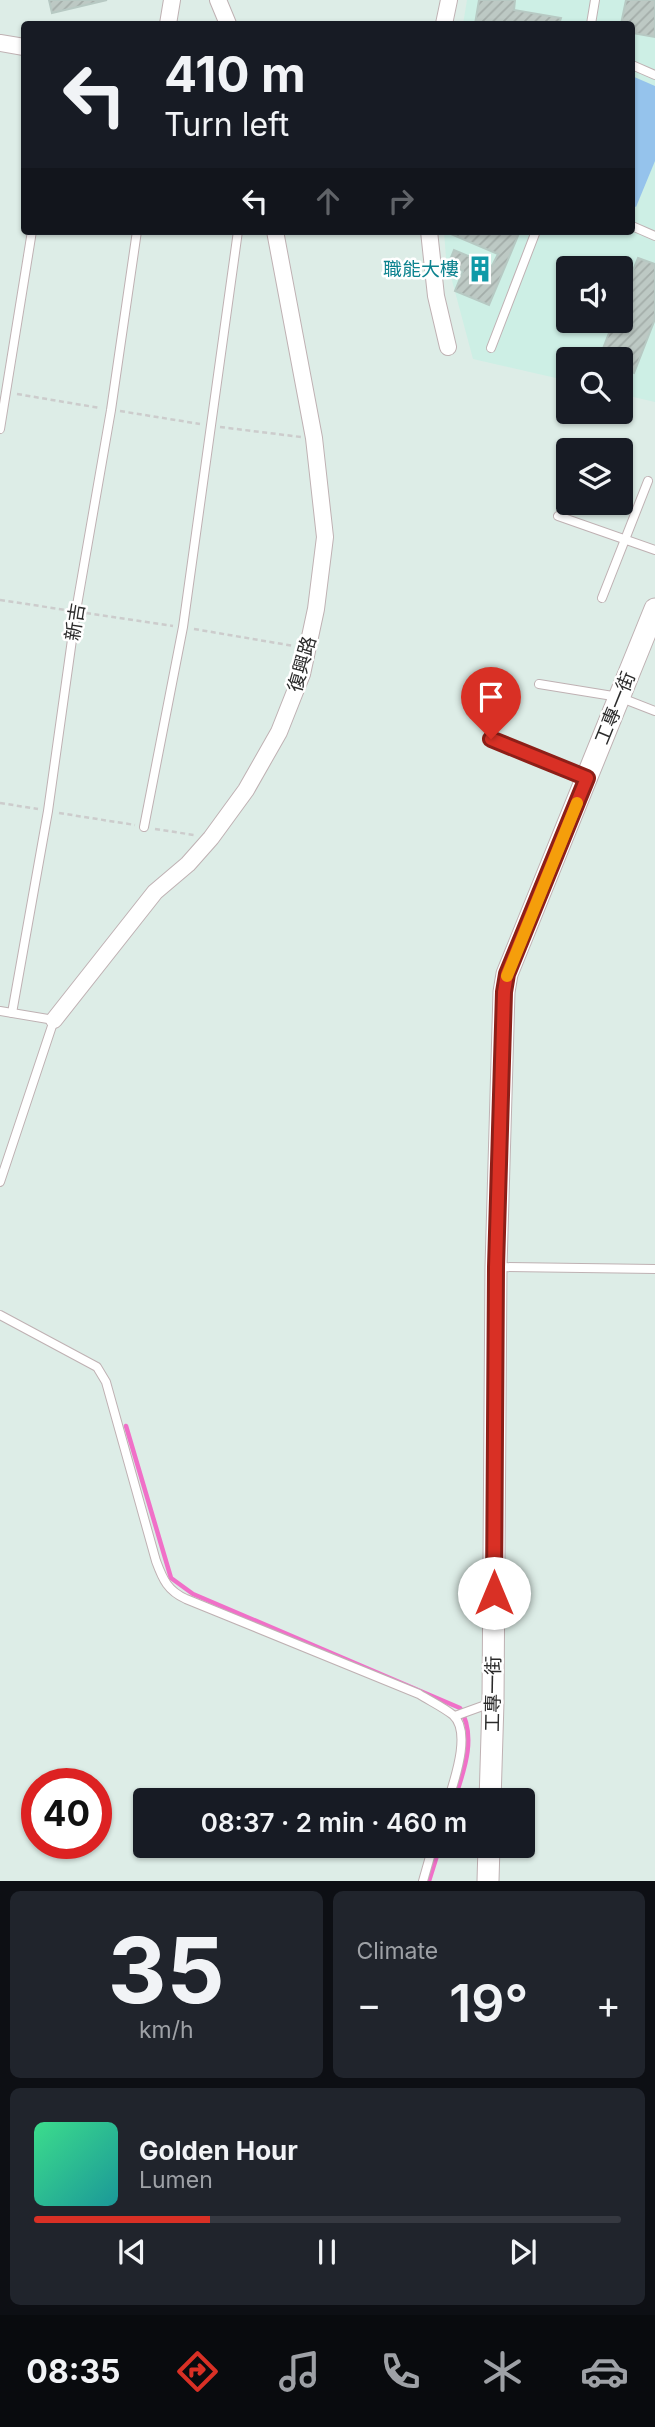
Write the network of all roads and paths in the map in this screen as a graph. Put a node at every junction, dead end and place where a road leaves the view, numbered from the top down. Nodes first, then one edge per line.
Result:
1 (172, 0) edge
2 (218, 0) edge
3 (449, 0) edge
4 (595, 0) edge
5 (168, 21) edge
6 (227, 21) edge
7 (445, 21) edge
8 (592, 21) edge
9 (0, 43) edge
10 (21, 46) edge
11 (635, 66) edge
12 (655, 75) edge
13 (635, 227) edge
14 (31, 235) edge
15 (136, 235) edge
16 (237, 235) edge
17 (276, 235) edge
18 (429, 235) edge
19 (534, 235) edge
20 (655, 236) edge
21 (448, 347) dead end
22 (491, 348) dead end
23 (6, 392) junction
24 (111, 410) junction
25 (211, 426) junction
26 (0, 429) edge
27 (314, 438) junction
28 (648, 481) dead end
29 (558, 516) dead end
30 (626, 540) junction
31 (655, 550) edge
32 (602, 598) dead end
33 (0, 600) edge
34 (76, 611) junction
35 (654, 615) edge
36 (183, 627) junction
37 (308, 648) junction
38 (539, 684) dead end
39 (619, 697) junction
40 (655, 711) edge
41 (491, 739) dead end
42 (587, 778) junction
43 (0, 803) edge
44 (48, 811) junction
45 (144, 827) junction
46 (211, 838) junction
47 (0, 1011) edge
48 (12, 1013) junction
49 (54, 1020) junction
50 (0, 1182) edge
51 (496, 1267) junction
52 (655, 1269) edge
53 (0, 1315) edge
54 (493, 1702) junction
55 (455, 1716) junction
56 (452, 1788) edge
57 (490, 1788) edge
58 (430, 1858) edge
59 (489, 1858) edge
60 (423, 1881) edge
61 (488, 1881) edge

1 - 5 street
2 - 6 street
3 - 7 street
4 - 8 lane
9 - 10 street
11 - 12 lane
13 - 20 lane
14 - 23 lane
15 - 24 lane, 新吉
16 - 25 lane
17 - 27 street, 復興路
18 - 21 street
19 - 22 lane
23 - 24 path
23 - 26 lane
24 - 25 path
24 - 34 lane, 新吉
25 - 27 path
25 - 36 lane
27 - 37 street, 復興路
28 - 30 lane
29 - 30 lane
30 - 31 lane
30 - 32 lane
33 - 34 path
34 - 36 path
34 - 44 lane, 新吉
35 - 39 street, 工專一街
36 - 37 path
36 - 45 lane
37 - 46 street, 復興路
38 - 39 lane
39 - 40 lane
39 - 42 street, 工專一街
41 - 42 lane
42 - 51 street, 工專一街
43 - 44 path
44 - 45 path
44 - 48 lane, 新吉
45 - 46 path
46 - 49 street, 復興路
47 - 48 lane
48 - 49 lane
49 - 50 lane
51 - 52 lane
51 - 54 street, 工專一街
53 - 55 lane
54 - 55 lane
54 - 57 street, 工專一街
55 - 56 lane
58 - 60 lane
59 - 61 street

